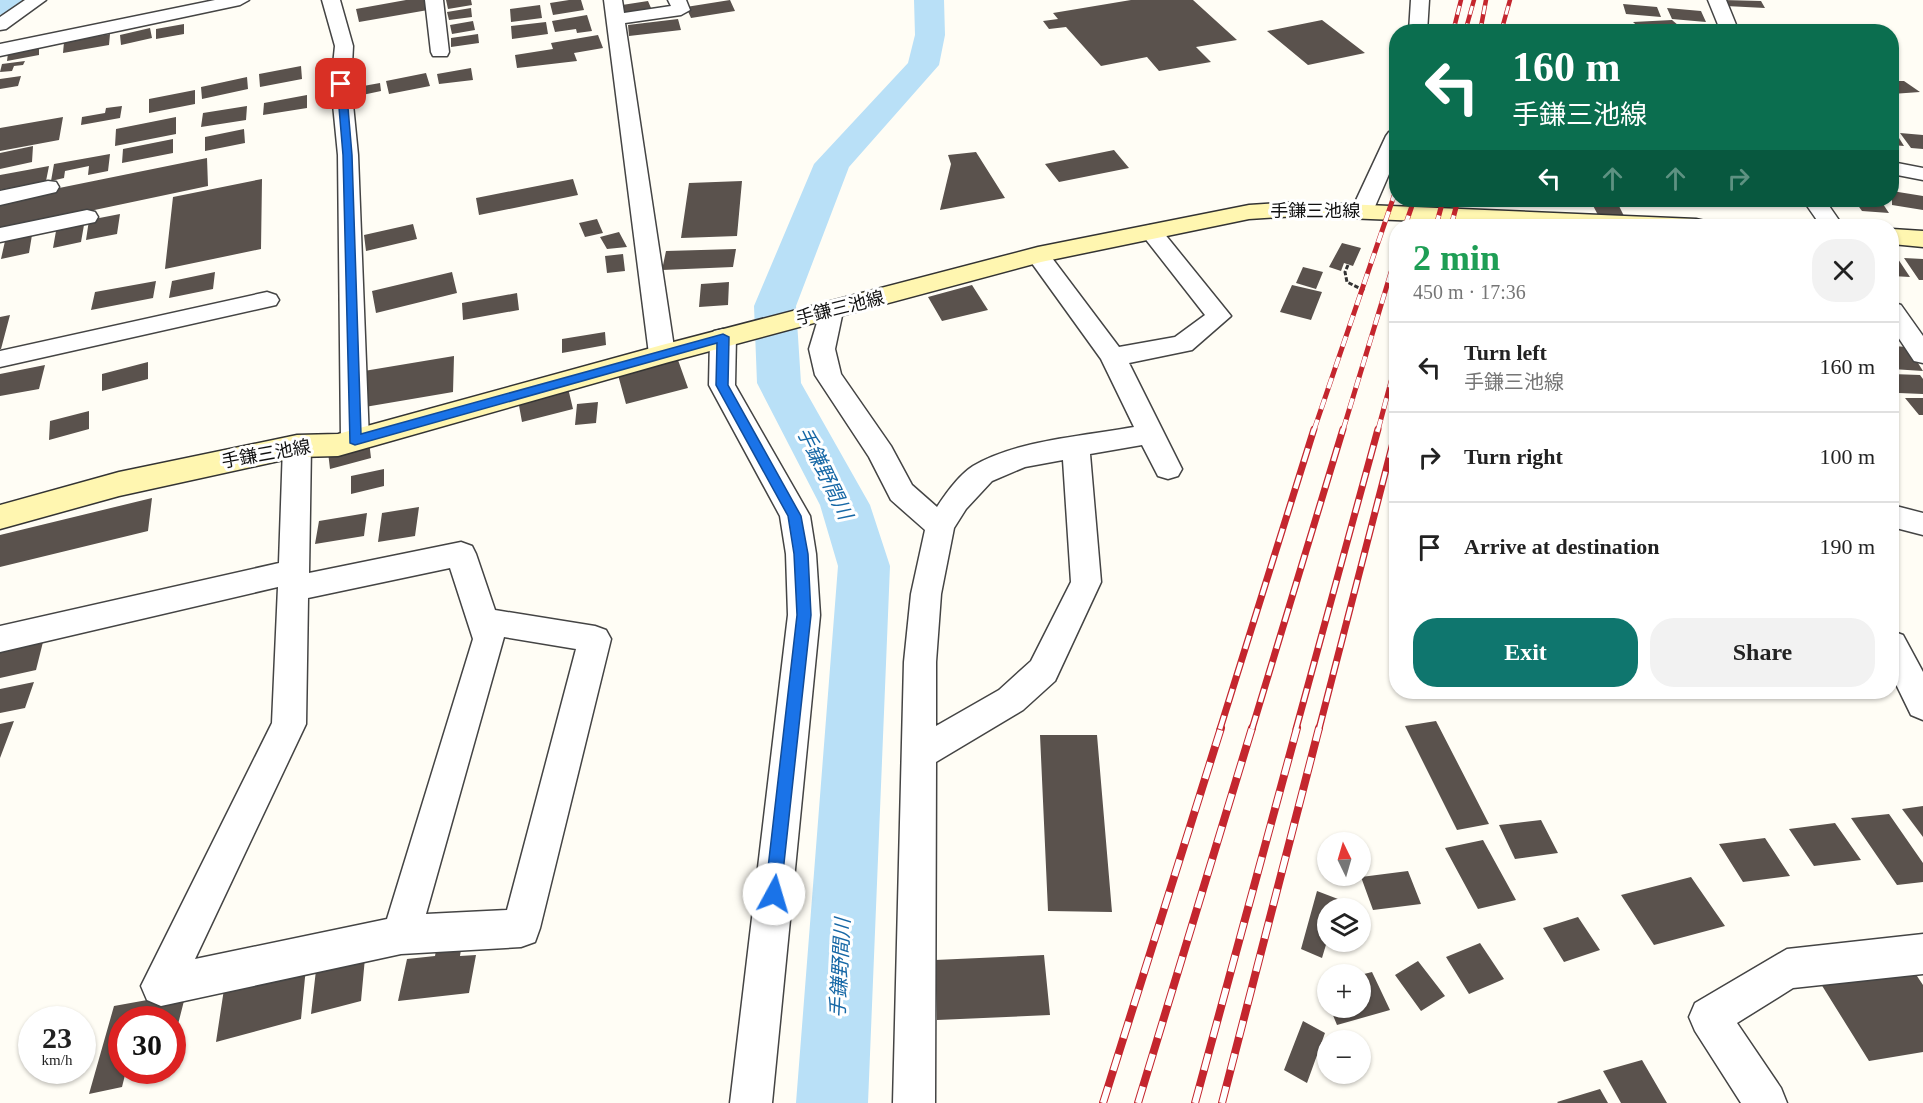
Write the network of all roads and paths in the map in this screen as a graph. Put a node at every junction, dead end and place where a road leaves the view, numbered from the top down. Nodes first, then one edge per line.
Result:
1 (37, 0) edge
2 (240, 0) edge
3 (331, 0) edge
4 (434, 0) edge
5 (677, 0) edge
6 (1420, 0) edge
7 (1717, 0) edge
8 (614, 9) edge
9 (8, 14) edge
10 (1418, 24) edge
11 (1727, 24) edge
12 (0, 25) edge
13 (0, 38) edge
14 (0, 50) edge
15 (440, 52) dead end
16 (1389, 151) edge
17 (1899, 169) edge
18 (1923, 174) edge
19 (48, 187) dead end
20 (0, 198) edge
21 (1362, 211) junction
22 (87, 217) dead end
23 (1505, 219) edge
24 (1151, 232) junction
25 (0, 234) edge
26 (1899, 237) edge
27 (1923, 238) edge
28 (1038, 255) junction
29 (1348, 265) dead end
30 (1365, 291) dead end
31 (267, 300) dead end
32 (831, 311) junction
33 (1899, 320) edge
34 (723, 337) junction
35 (662, 354) junction
36 (1923, 355) edge
37 (1113, 357) junction
38 (0, 359) edge
39 (1152, 433) junction
40 (355, 440) junction
41 (297, 446) junction
42 (1076, 447) junction
43 (1168, 469) dead end
44 (0, 517) edge
45 (1899, 518) edge
46 (1923, 524) edge
47 (940, 527) junction
48 (294, 580) junction
49 (483, 621) junction
50 (0, 639) edge
51 (1899, 658) edge
52 (1923, 705) edge
53 (918, 754) junction
54 (401, 935) junction
55 (1923, 954) edge
56 (751, 1103) edge
57 (914, 1103) edge
58 (1766, 1103) edge

1 - 9 street
2 - 14 street
3 - 40 street
4 - 15 street
5 - 8 street
6 - 10 street
7 - 11 street
8 - 35 street
9 - 12 street
9 - 13 street
16 - 21 street
17 - 18 street
19 - 20 street
21 - 23 main road, 手鎌三池線
21 - 24 main road, 手鎌三池線
22 - 25 street
24 - 28 main road, 手鎌三池線
24 - 37 street
26 - 27 main road
28 - 32 main road, 手鎌三池線
28 - 37 street
29 - 30 path
31 - 38 street
32 - 34 main road, 手鎌三池線
32 - 47 street
33 - 36 street
34 - 35 main road, 手鎌三池線
34 - 56 street
35 - 40 main road, 手鎌三池線
37 - 39 street
39 - 42 street
39 - 43 street
40 - 41 main road, 手鎌三池線
41 - 44 main road, 手鎌三池線
41 - 48 street
42 - 47 street
42 - 53 street
45 - 46 street
47 - 53 street
48 - 49 street
48 - 50 street
48 - 54 street
49 - 54 street
49 - 54 street
51 - 52 street
53 - 57 street
55 - 58 street

